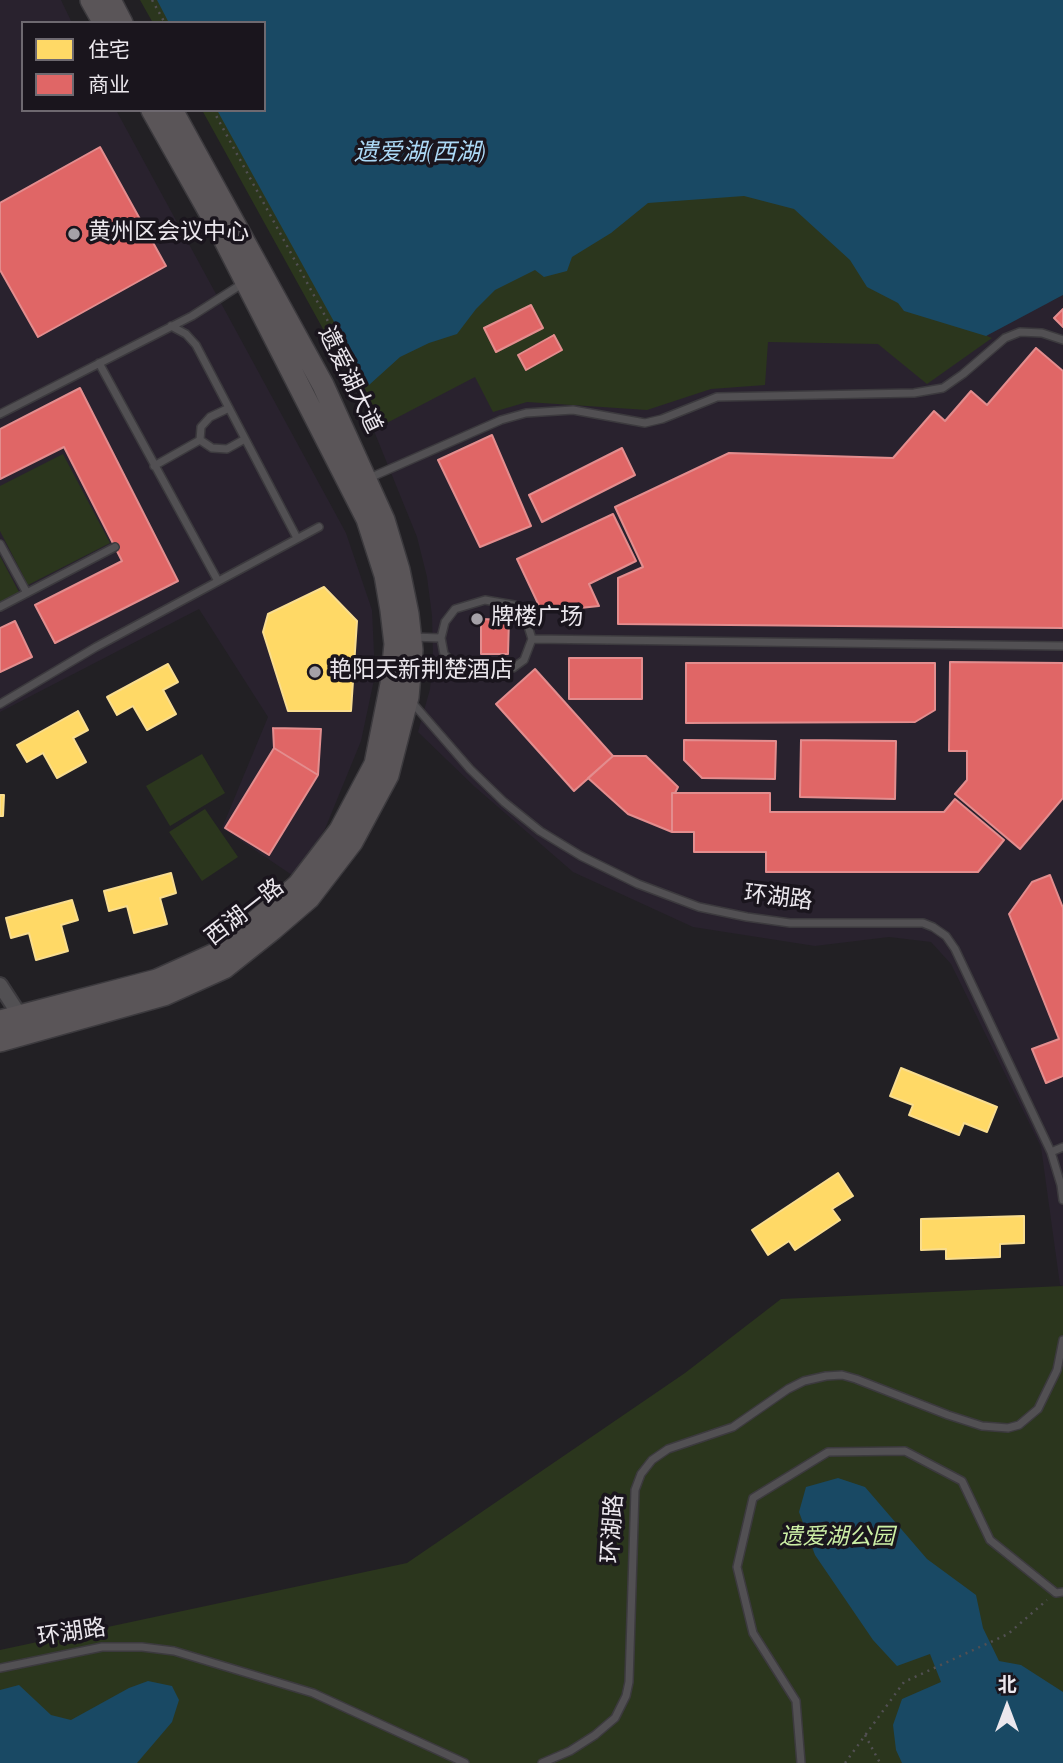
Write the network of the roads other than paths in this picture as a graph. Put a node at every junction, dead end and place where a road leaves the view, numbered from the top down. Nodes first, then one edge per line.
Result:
1 (91, 0) edge
2 (110, 0) edge
3 (103, 21) edge
4 (121, 21) edge
5 (153, 112) edge
6 (173, 112) edge
7 (246, 282) junction
8 (171, 326) junction
9 (1063, 340) edge
10 (99, 363) junction
11 (229, 408) junction
12 (0, 414) edge
13 (245, 439) junction
14 (200, 440) junction
15 (155, 466) junction
16 (358, 483) junction
17 (319, 527) dead end
18 (297, 538) junction
19 (0, 544) edge
20 (115, 547) dead end
21 (218, 582) junction
22 (27, 593) junction
23 (0, 607) edge
24 (402, 637) junction
25 (441, 638) junction
26 (532, 639) junction
27 (1063, 646) edge
28 (399, 691) junction
29 (0, 704) edge
30 (0, 985) edge
31 (16, 1023) edge
32 (0, 1041) edge
33 (1063, 1147) edge
34 (1051, 1152) junction
35 (1063, 1200) edge
36 (1063, 1340) edge
37 (1059, 1592) edge
38 (0, 1668) edge
39 (465, 1763) edge
40 (542, 1763) edge
41 (801, 1763) edge

1 - 3 main road
2 - 4 main road
5 - 7 main road, 遗爱湖大道
6 - 16 main road, 遗爱湖大道
7 - 8 lane
7 - 16 main road, 遗爱湖大道
8 - 10 lane
8 - 11 lane
9 - 16 lane
10 - 12 lane
10 - 15 lane
11 - 13 lane
11 - 14 lane
13 - 14 lane
13 - 18 lane
14 - 15 lane
15 - 21 lane
16 - 24 main road, 遗爱湖大道
17 - 18 lane
18 - 21 lane
19 - 22 lane
20 - 22 lane
21 - 29 lane
22 - 23 lane
24 - 25 lane
24 - 28 main road, 遗爱湖大道
25 - 26 lane
25 - 26 lane
26 - 27 lane
28 - 31 main road, 西湖一路
28 - 34 lane, 环湖路
30 - 31 street
31 - 32 main road, 西湖一路
33 - 34 lane
34 - 35 lane, 环湖路
36 - 40 lane, 环湖路
37 - 41 lane
38 - 39 lane, 环湖路

